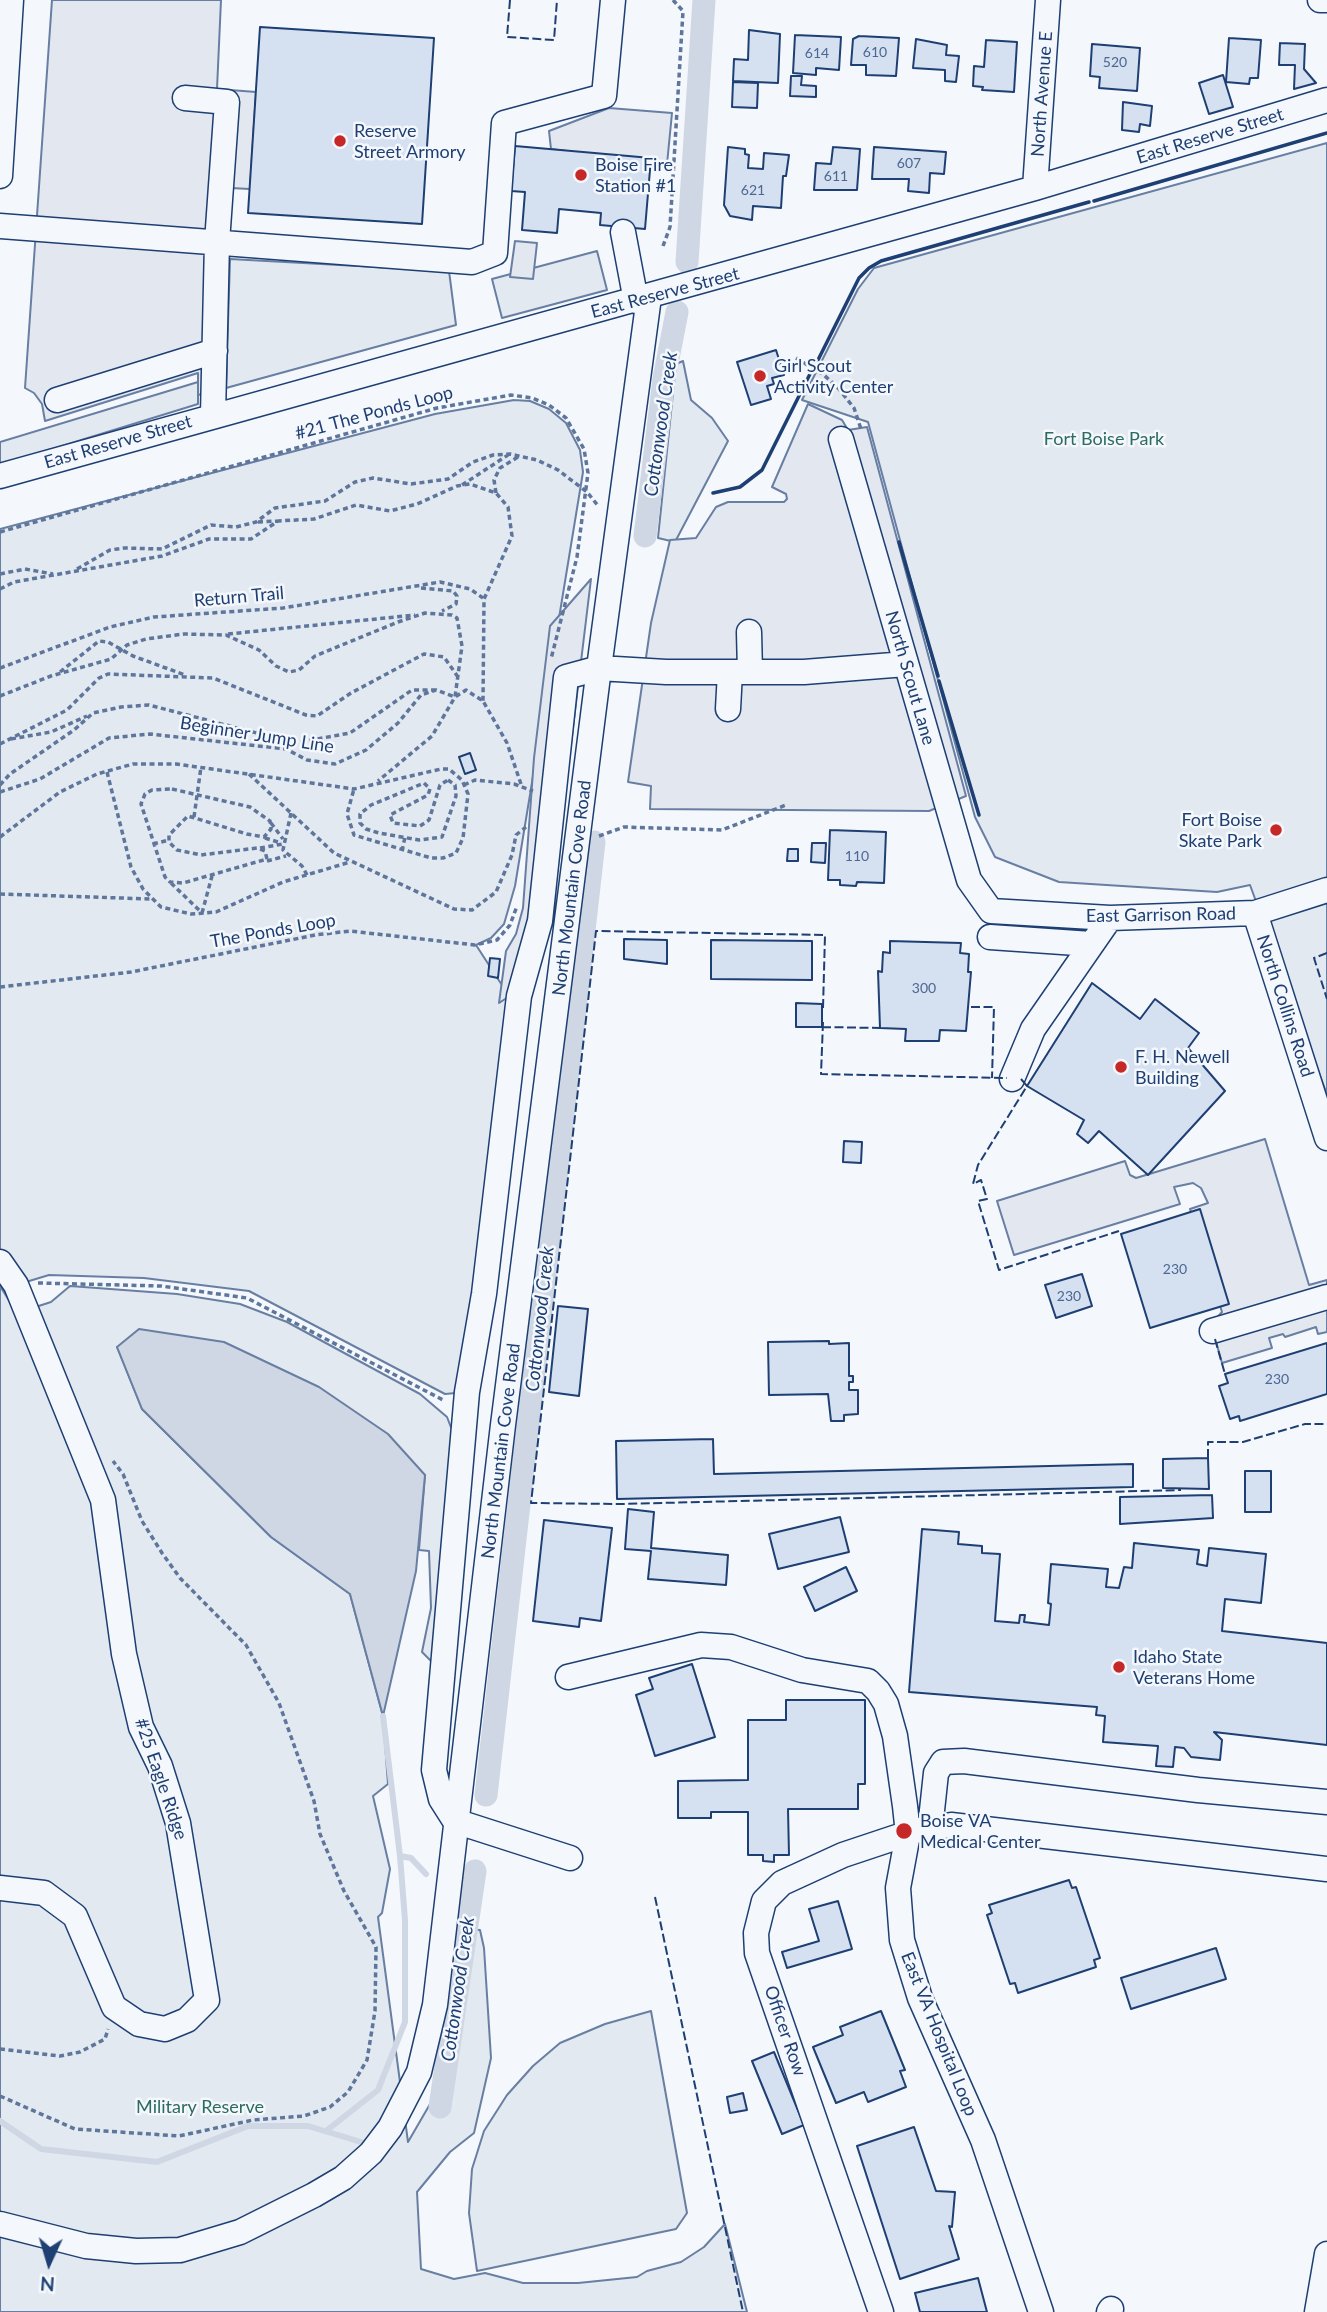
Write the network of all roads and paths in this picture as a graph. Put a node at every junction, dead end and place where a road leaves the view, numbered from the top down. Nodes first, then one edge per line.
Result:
1 (11, 0) edge
2 (612, 0) edge
3 (673, 0) edge
4 (1048, 0) edge
5 (1320, 0) edge
6 (1327, 1) edge
7 (185, 98) dead end
8 (1327, 100) edge
9 (0, 176) edge
10 (1035, 188) junction
11 (0, 226) edge
12 (623, 232) dead end
13 (217, 242) junction
14 (663, 246) dead end
15 (643, 299) junction
16 (215, 351) junction
17 (796, 358) dead end
18 (57, 400) dead end
19 (214, 415) junction
20 (841, 439) joint
21 (510, 454) junction
22 (517, 457) junction
23 (0, 476) edge
24 (462, 485) junction
25 (587, 492) junction
26 (496, 493) junction
27 (278, 521) junction
28 (256, 522) junction
29 (0, 532) edge
30 (60, 574) junction
31 (0, 575) edge
32 (411, 587) junction
33 (0, 589) edge
34 (484, 599) junction
35 (440, 612) junction
36 (425, 614) junction
37 (749, 632) dead end
38 (226, 635) junction
39 (122, 650) junction
40 (550, 662) dead end
41 (906, 664) junction
42 (0, 668) edge
43 (599, 668) junction
44 (740, 672) junction
45 (59, 673) junction
46 (194, 677) junction
47 (460, 679) junction
48 (436, 690) junction
49 (0, 696) edge
50 (454, 697) junction
51 (483, 701) junction
52 (728, 709) dead end
53 (93, 713) junction
54 (6, 739) junction
55 (0, 744) edge
56 (201, 767) junction
57 (107, 772) junction
58 (249, 774) junction
59 (534, 780) dead end
60 (377, 782) junction
61 (0, 785) edge
62 (464, 785) junction
63 (522, 787) junction
64 (354, 789) junction
65 (0, 792) edge
66 (533, 792) junction
67 (197, 795) junction
68 (531, 803) dead end
69 (786, 805) dead end
70 (291, 813) junction
71 (194, 817) junction
72 (270, 821) junction
73 (0, 836) edge
74 (264, 837) junction
75 (405, 837) junction
76 (593, 838) dead end
77 (527, 839) dead end
78 (169, 840) junction
79 (283, 842) junction
80 (153, 844) junction
81 (257, 848) junction
82 (402, 851) junction
83 (286, 856) junction
84 (264, 861) junction
85 (351, 862) junction
86 (307, 875) junction
87 (212, 876) junction
88 (170, 882) junction
89 (1327, 890) edge
90 (0, 894) edge
91 (153, 899) junction
92 (519, 901) dead end
93 (992, 911) joint
94 (202, 913) junction
95 (1255, 914) junction
96 (1110, 918) junction
97 (540, 921) junction
98 (569, 923) junction
99 (990, 937) dead end
100 (1091, 944) junction
101 (0, 987) edge
102 (1012, 1079) dead end
103 (1327, 1138) edge
104 (0, 1262) edge
105 (16, 1285) junction
106 (1327, 1297) edge
107 (1212, 1331) dead end
108 (465, 1409) junction
109 (109, 1455) dead end
110 (568, 1677) dead end
111 (1327, 1802) edge
112 (455, 1821) junction
113 (919, 1831) junction
114 (570, 1858) dead end
115 (1327, 1869) edge
116 (0, 1888) edge
117 (114, 2007) junction
118 (0, 2049) edge
119 (0, 2096) edge
120 (0, 2224) edge
121 (1327, 2254) edge
122 (881, 2312) edge
123 (1041, 2312) edge
124 (1317, 2312) edge

1 - 9 street
2 - 13 street
3 - 14 path
4 - 10 street, North Avenue E
5 - 6 street
7 - 13 street
8 - 10 street, East Reserve Street
10 - 15 street, East Reserve Street
11 - 13 street
12 - 15 street, North Mountain Cove Road
13 - 16 street
15 - 19 street, East Reserve Street
15 - 43 street, North Mountain Cove Road
16 - 18 street
16 - 19 street
17 - 20 path
19 - 23 street, East Reserve Street
20 - 41 street, North Scout Lane
21 - 22 path
21 - 24 path
21 - 28 path
22 - 25 path
22 - 26 path
24 - 26 path
24 - 27 path
25 - 29 path, #21 The Ponds Loop
25 - 40 path, #21 The Ponds Loop
26 - 34 path
27 - 28 path
27 - 30 path
28 - 30 path
30 - 31 path
30 - 33 path
32 - 34 path, Return Trail
32 - 35 path
32 - 42 path, Return Trail
34 - 51 path
35 - 36 path
35 - 47 path
36 - 38 path
36 - 38 path
37 - 44 street
38 - 39 path
39 - 45 path
39 - 45 path
39 - 46 path
41 - 44 street
41 - 93 street, North Scout Lane
43 - 44 street
43 - 97 street
43 - 98 street, North Mountain Cove Road
44 - 52 street
45 - 49 path
46 - 47 path
46 - 54 path
47 - 50 path
48 - 50 path
48 - 53 path
48 - 65 path, Beginner Jump Line
50 - 51 path
50 - 60 path
51 - 63 path
53 - 54 path
53 - 61 path
54 - 55 path
56 - 57 path
56 - 58 path
56 - 67 path
57 - 73 path
57 - 91 path
58 - 64 path
58 - 70 path
59 - 66 path
60 - 62 path
60 - 64 path
62 - 63 path
62 - 82 path
63 - 66 path
64 - 82 path
66 - 68 path
67 - 71 path
67 - 72 path
67 - 80 path
69 - 76 path
70 - 79 path
70 - 85 path
71 - 74 path
71 - 78 path
72 - 74 path
72 - 79 path
74 - 79 path
75 - 75 path
75 - 82 path
77 - 85 path
78 - 80 path
78 - 81 path
79 - 81 path
79 - 83 path
80 - 88 path
81 - 84 path
83 - 84 path
83 - 86 path
84 - 87 path
85 - 86 path
86 - 94 path
87 - 88 path
87 - 94 path
88 - 94 path
89 - 95 street, East Garrison Road
90 - 91 path
91 - 94 path
92 - 101 path, The Ponds Loop
93 - 96 street, East Garrison Road
95 - 96 street, East Garrison Road
95 - 103 street, North Collins Road
96 - 100 street
97 - 98 street
97 - 108 street
98 - 112 street, North Mountain Cove Road
99 - 100 street
100 - 102 street
104 - 105 street
105 - 108 path
105 - 117 street, #25 Eagle Ridge
106 - 107 street
108 - 112 street
109 - 119 path
110 - 113 street
111 - 113 street
112 - 114 street
112 - 120 street, North Mountain Cove Road
113 - 115 street
113 - 122 street, Officer Row
113 - 123 street, East VA Hospital Loop
116 - 117 street
117 - 118 path
121 - 124 street

